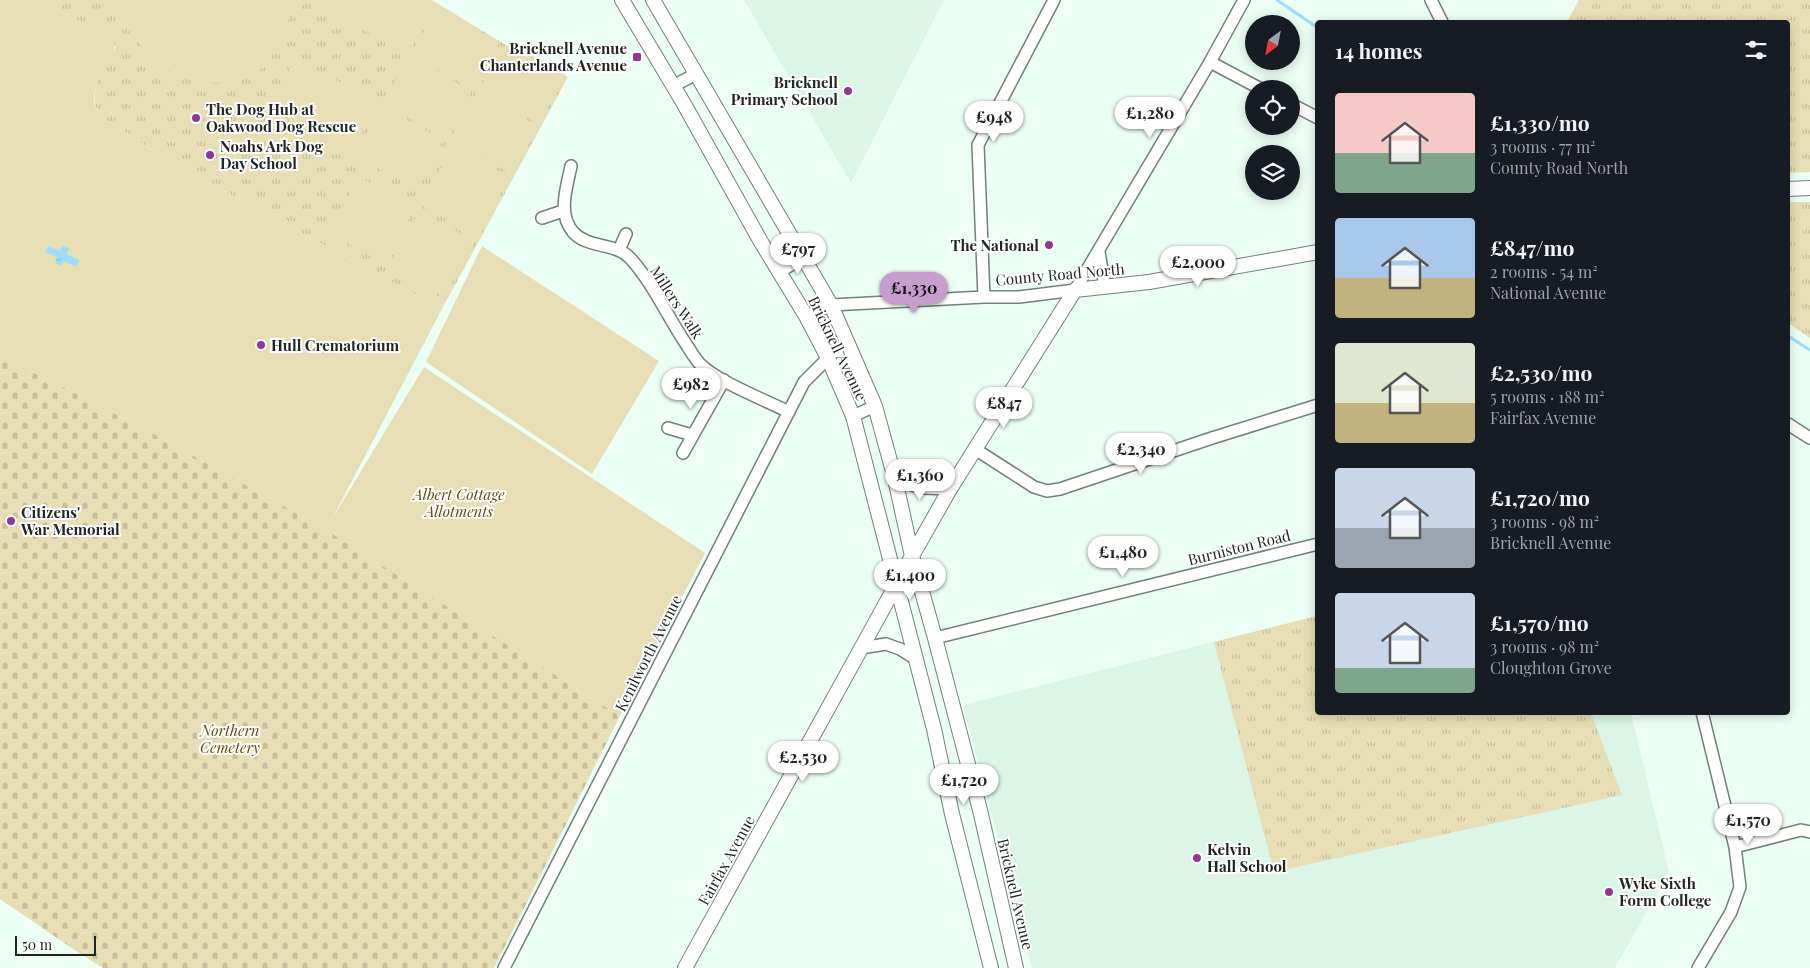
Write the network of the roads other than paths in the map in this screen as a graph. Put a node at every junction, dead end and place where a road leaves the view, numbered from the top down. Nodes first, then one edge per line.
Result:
1 (622, 0) edge
2 (653, 0) edge
3 (1054, 0) edge
4 (1244, 0) edge
5 (1432, 0) edge
6 (1441, 20) edge
7 (1210, 62) junction
8 (696, 74) junction
9 (1245, 81) edge
10 (673, 86) junction
11 (1300, 109) edge
12 (1315, 116) edge
13 (571, 166) dead end
14 (1810, 188) edge
15 (1790, 189) edge
16 (563, 211) junction
17 (542, 218) dead end
18 (626, 234) dead end
19 (619, 250) junction
20 (1098, 252) junction
21 (1315, 253) edge
22 (803, 258) junction
23 (779, 272) junction
24 (1104, 287) junction
25 (1075, 290) junction
26 (984, 297) junction
27 (831, 305) junction
28 (806, 316) junction
29 (828, 358) junction
30 (724, 380) junction
31 (875, 406) junction
32 (1315, 406) edge
33 (789, 412) junction
34 (853, 416) junction
35 (1790, 425) edge
36 (668, 428) dead end
37 (692, 436) junction
38 (1810, 438) edge
39 (975, 449) junction
40 (683, 453) dead end
41 (896, 480) junction
42 (950, 489) junction
43 (1315, 545) edge
44 (912, 556) junction
45 (897, 583) junction
46 (935, 638) junction
47 (861, 648) junction
48 (916, 658) junction
49 (1703, 715) edge
50 (1810, 832) edge
51 (1735, 847) junction
52 (504, 968) edge
53 (685, 968) edge
54 (991, 968) edge
55 (1016, 968) edge
56 (1698, 968) edge

1 - 10 street, Bricknell Avenue
2 - 8 street, Bricknell Avenue
3 - 26 street
4 - 7 street
5 - 6 street
7 - 9 street
7 - 20 street
8 - 10 street
8 - 22 street, Bricknell Avenue
10 - 23 street, Bricknell Avenue
11 - 12 street
13 - 16 street
14 - 15 street
16 - 17 street
16 - 19 street
18 - 19 street
19 - 30 street, Millers Walk
20 - 24 street
20 - 25 street
21 - 24 street, County Road North
22 - 23 street
22 - 27 street, Bricknell Avenue
23 - 28 street, Bricknell Avenue
24 - 25 street, County Road North
25 - 26 street, County Road North
25 - 39 street, Fairfax Avenue
26 - 27 street, County Road North
27 - 28 street, County Road North
27 - 31 street, Bricknell Avenue
28 - 29 street, Bricknell Avenue
29 - 33 street, Kenilworth Avenue
29 - 34 street, Bricknell Avenue
30 - 33 street, Millers Walk
30 - 37 street
31 - 34 street
31 - 41 street, Bricknell Avenue
32 - 39 street
33 - 52 street, Kenilworth Avenue
34 - 45 street, Bricknell Avenue
35 - 38 street
36 - 37 street
37 - 40 street
39 - 42 street, Fairfax Avenue
41 - 42 street
41 - 44 street, Bricknell Avenue
42 - 44 street, Fairfax Avenue
43 - 46 street, Burniston Road
44 - 45 street, Fairfax Avenue
44 - 46 street, Bricknell Avenue
45 - 47 street, Fairfax Avenue
45 - 48 street, Bricknell Avenue
46 - 55 street, Bricknell Avenue
47 - 48 street
47 - 53 street, Fairfax Avenue
48 - 54 street, Bricknell Avenue
49 - 51 street
50 - 51 street
51 - 56 street

